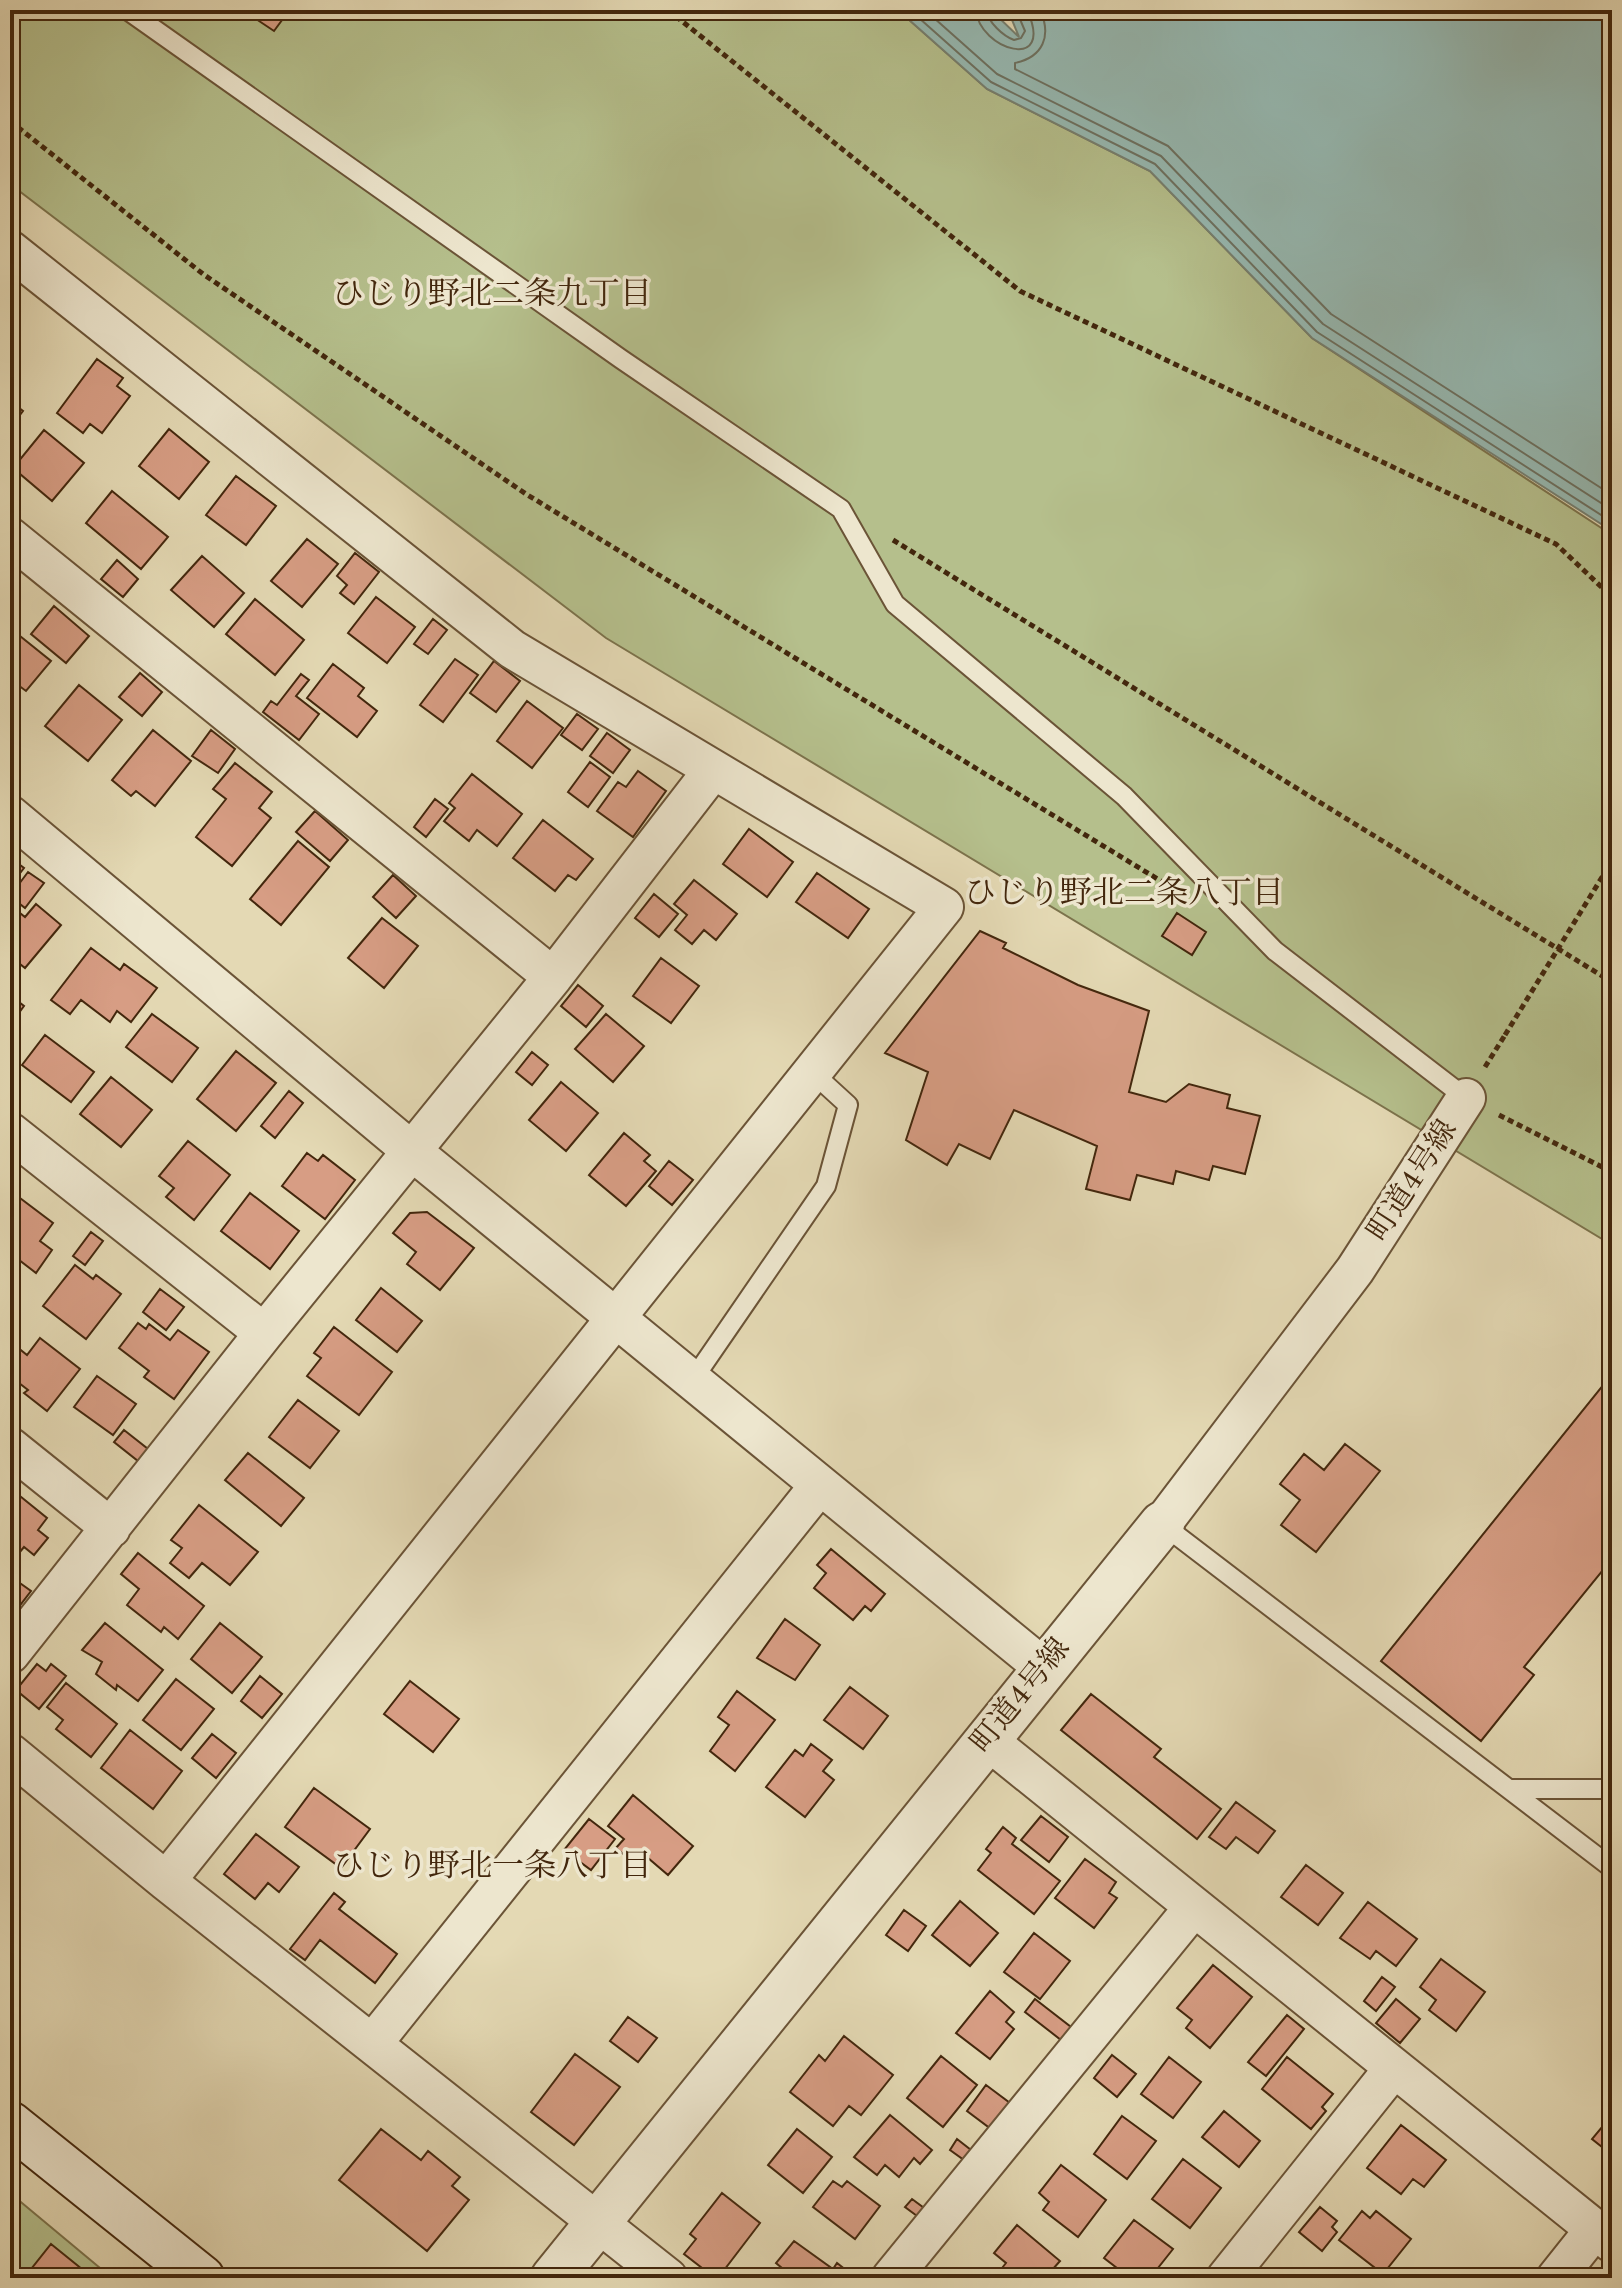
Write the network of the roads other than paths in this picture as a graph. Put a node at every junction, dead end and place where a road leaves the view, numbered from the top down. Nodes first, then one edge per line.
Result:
1 (130, 12) edge
2 (10, 250) edge
3 (10, 537) edge
4 (713, 770) junction
5 (10, 815) edge
6 (553, 977) junction
7 (813, 1073) junction
8 (1466, 1098) joint
9 (10, 1132) edge
10 (413, 1152) junction
11 (616, 1318) junction
12 (264, 1333) junction
13 (692, 1381) junction
14 (10, 1447) edge
15 (819, 1486) junction
16 (1162, 1524) junction
17 (111, 1528) junction
18 (10, 1654) edge
19 (1044, 1668) junction
20 (986, 1739) junction
21 (10, 1753) edge
22 (1511, 1789) junction
23 (1612, 1789) edge
24 (1612, 1868) edge
25 (166, 1881) junction
26 (1194, 1907) junction
27 (373, 2043) junction
28 (1394, 2068) junction
29 (10, 2124) edge
30 (599, 2221) junction
31 (1604, 2236) edge
32 (202, 2278) edge
33 (553, 2278) edge
34 (668, 2278) edge
35 (891, 2278) edge
36 (1226, 2278) edge
37 (1556, 2278) edge

1 - 8 lane
2 - 4 street
3 - 6 street
4 - 6 street
4 - 7 street
5 - 10 street
6 - 10 street
7 - 11 street
7 - 13 lane
8 - 16 street, 町道4号線
9 - 12 street
10 - 11 street
10 - 12 street
11 - 13 street
11 - 25 street
12 - 17 street
13 - 15 street
14 - 17 street
15 - 19 street
15 - 27 street
16 - 19 street, 町道4号線
16 - 22 lane
17 - 18 street
19 - 20 street, 町道4号線
20 - 26 street
20 - 30 street, 町道4号線
21 - 25 street
22 - 23 lane
22 - 24 lane
25 - 27 street
26 - 28 street
26 - 35 street
27 - 30 street
28 - 31 street
28 - 36 street
29 - 32 street
30 - 33 street, 町道4号線
30 - 34 street
31 - 37 street

